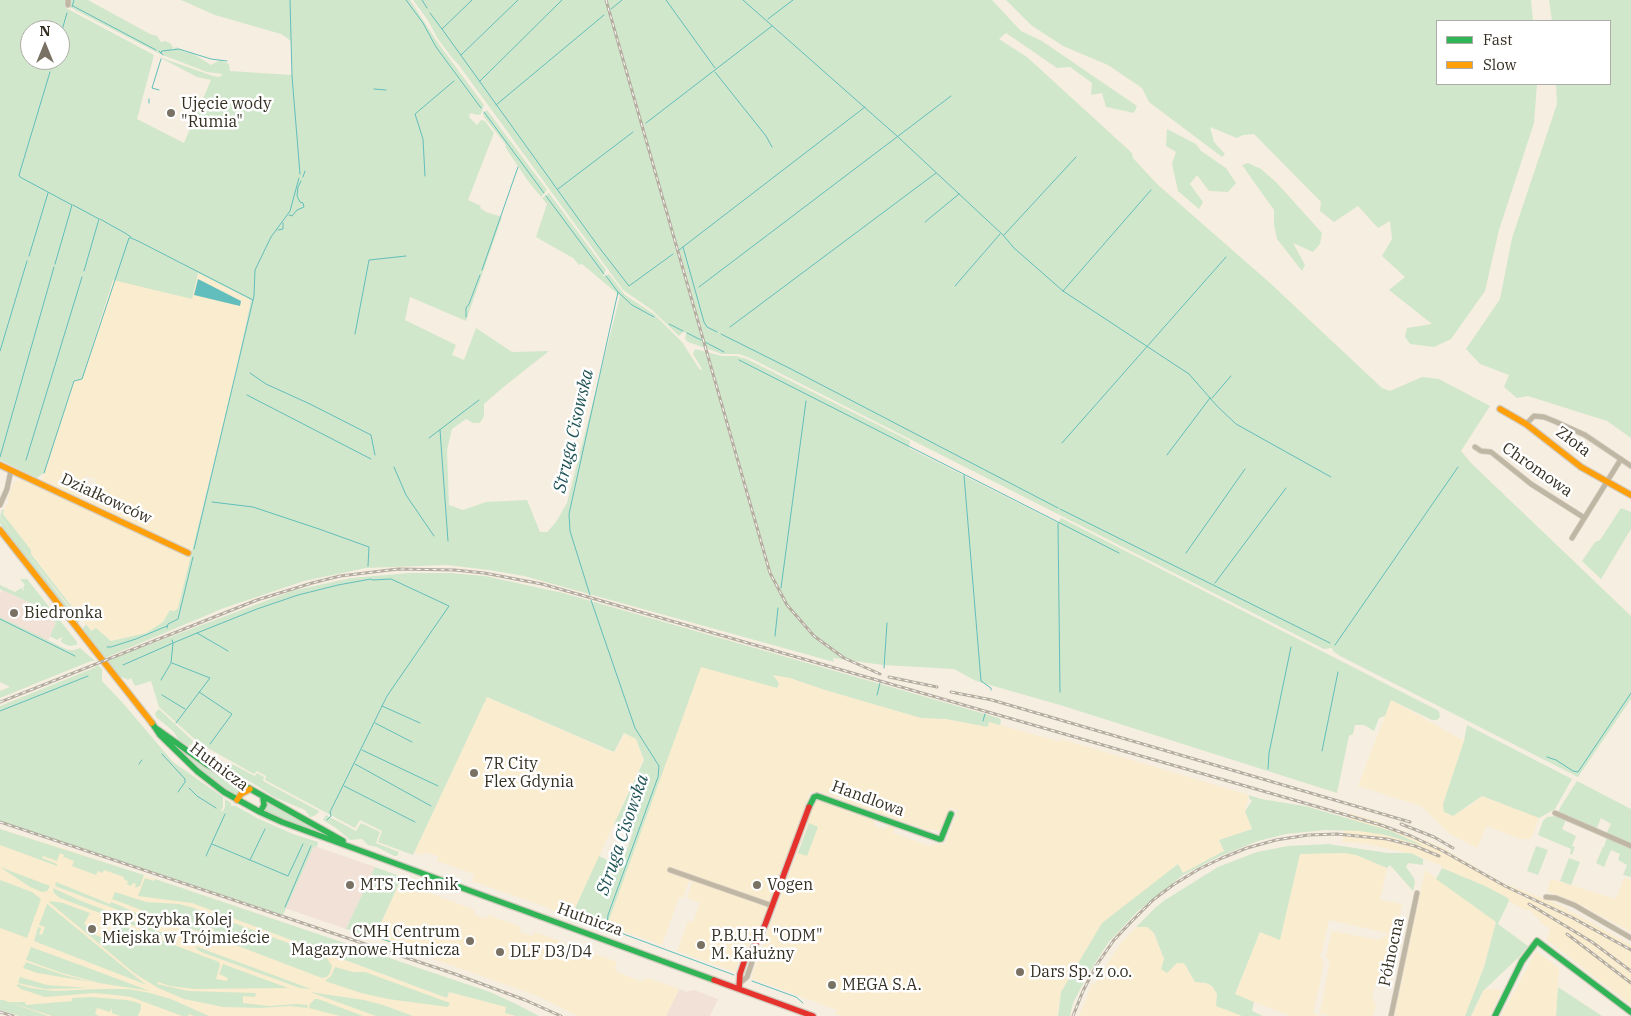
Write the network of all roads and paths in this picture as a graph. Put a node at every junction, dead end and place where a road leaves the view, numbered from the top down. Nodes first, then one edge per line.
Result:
1 (1500, 409) dead end
2 (1526, 424) junction
3 (1475, 447) dead end
4 (1620, 459) junction
5 (0, 465) edge
6 (1631, 466) edge
7 (12, 470) junction
8 (1606, 481) junction
9 (1631, 495) edge
10 (0, 505) edge
11 (1584, 517) junction
12 (0, 532) edge
13 (1572, 538) dead end
14 (188, 553) dead end
15 (157, 730) junction
16 (189, 753) junction
17 (183, 759) junction
18 (250, 790) junction
19 (263, 797) junction
20 (237, 800) junction
21 (260, 812) junction
22 (1555, 813) dead end
23 (951, 814) dead end
24 (316, 826) junction
25 (312, 834) junction
26 (1631, 846) edge
27 (358, 849) junction
28 (670, 870) dead end
29 (1417, 893) dead end
30 (1546, 897) dead end
31 (772, 906) junction
32 (1631, 938) edge
33 (740, 986) junction
34 (1631, 1012) edge
35 (814, 1016) edge
36 (1391, 1016) edge
37 (1495, 1016) edge

1 - 2 main road, Złota
2 - 4 street
2 - 8 main road, Złota
3 - 11 street, Chromowa
4 - 6 street
4 - 8 street, Chromowa
5 - 7 main road, Działkowców
7 - 10 street
7 - 14 main road, Działkowców
8 - 9 main road, Złota
8 - 11 street, Chromowa
11 - 13 street, Chromowa
12 - 15 main road, Hutnicza
15 - 16 main road, Hutnicza
15 - 17 main road, Hutnicza
16 - 17 main road
16 - 18 main road, Hutnicza
17 - 20 main road, Hutnicza
18 - 19 main road, Hutnicza
18 - 20 main road
19 - 21 main road
19 - 24 main road, Hutnicza
20 - 21 main road, Hutnicza
21 - 25 main road, Hutnicza
22 - 26 street
23 - 31 main road, Handlowa
24 - 25 main road
24 - 27 main road, Hutnicza
25 - 27 main road, Hutnicza
27 - 33 main road, Hutnicza
28 - 31 street
29 - 36 street, Północna
30 - 32 street
31 - 33 main road, Handlowa
33 - 35 main road, Hutnicza
34 - 37 main road

